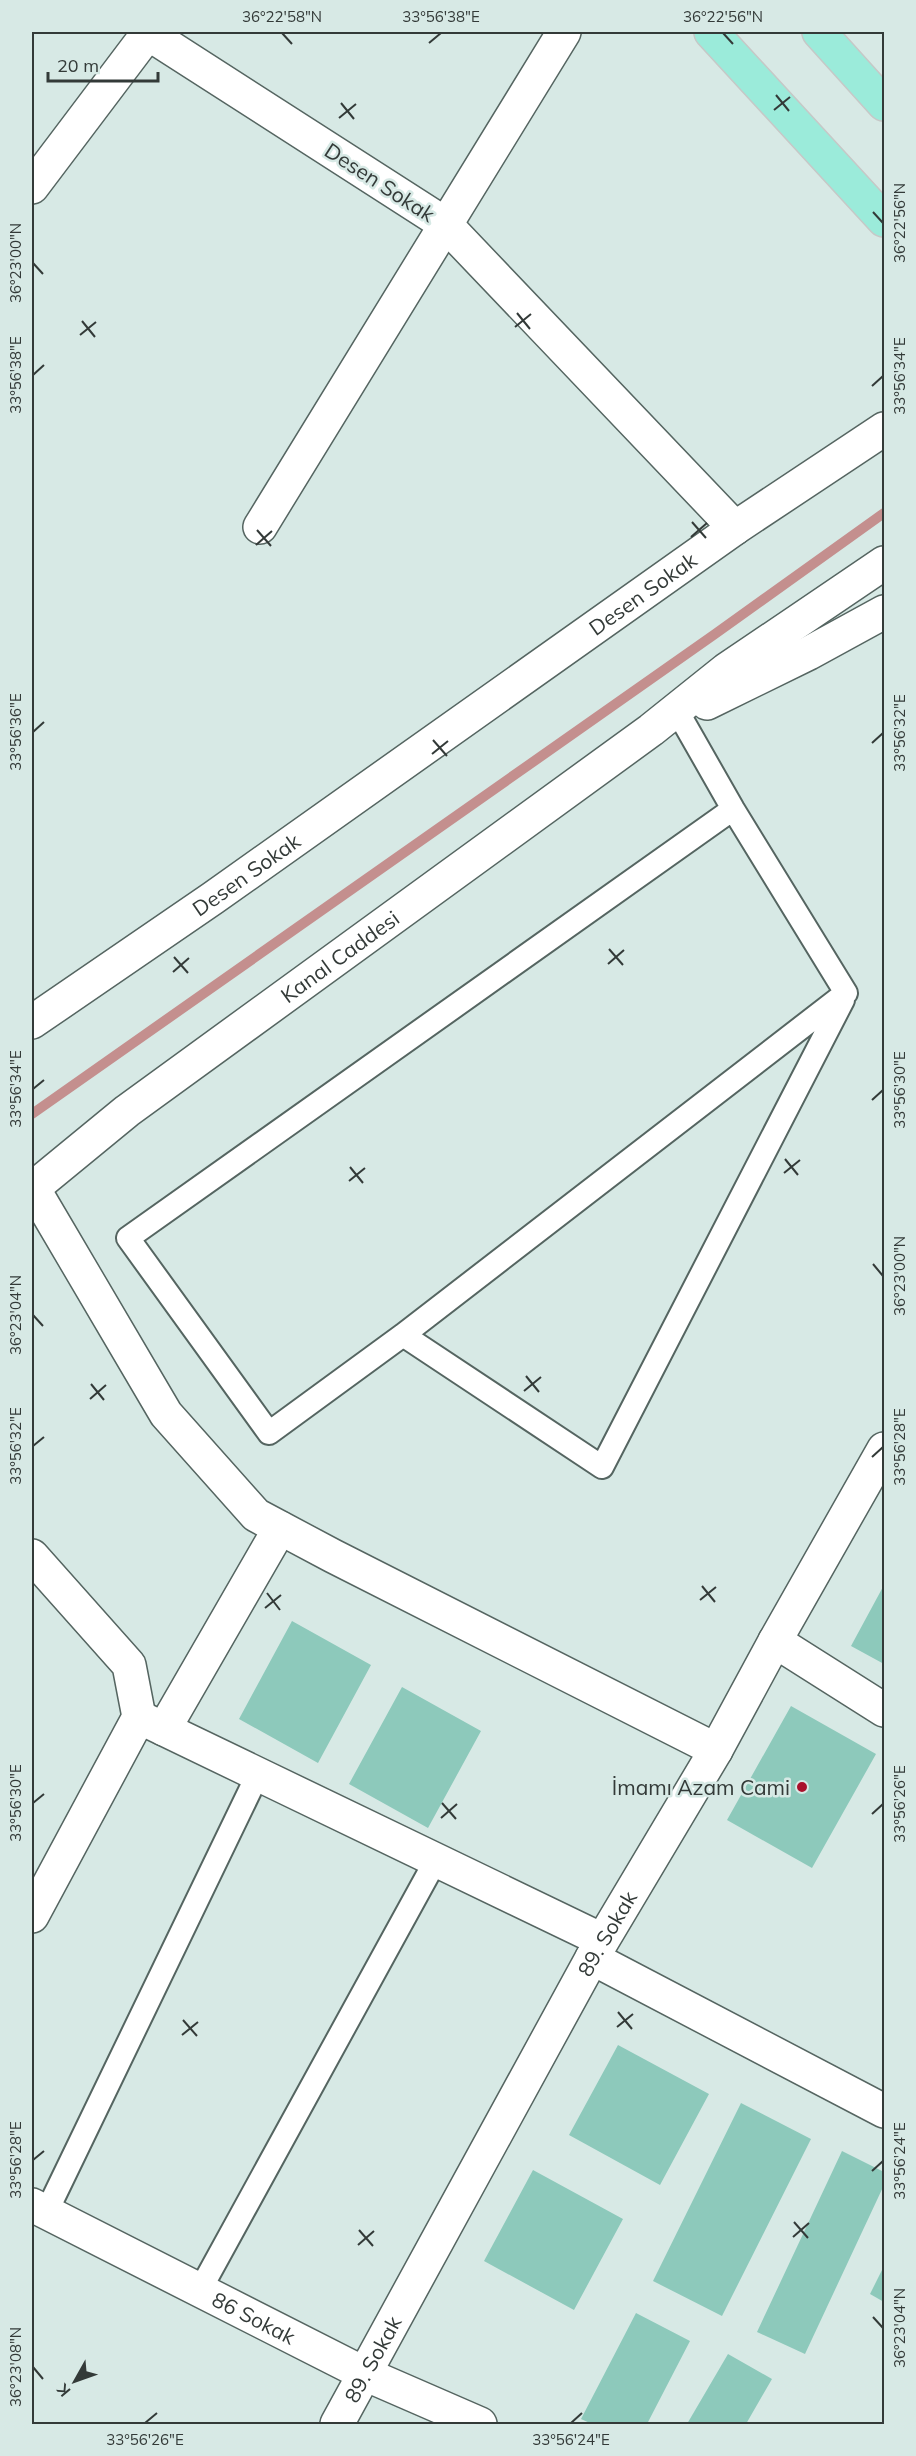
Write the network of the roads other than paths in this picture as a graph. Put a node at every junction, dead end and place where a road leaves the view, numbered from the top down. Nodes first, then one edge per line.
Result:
1 (148, 32) edge
2 (564, 32) edge
3 (711, 32) edge
4 (819, 32) edge
5 (885, 104) edge
6 (32, 187) edge
7 (885, 220) edge
8 (446, 224) junction
9 (885, 429) edge
10 (260, 527) dead end
11 (735, 528) junction
12 (885, 563) edge
13 (885, 612) edge
14 (680, 716) junction
15 (651, 730) junction
16 (733, 809) junction
17 (846, 993) junction
18 (32, 1022) edge
19 (32, 1189) edge
20 (403, 1335) junction
21 (885, 1449) edge
22 (280, 1528) junction
23 (32, 1556) edge
24 (775, 1641) junction
25 (885, 1710) edge
26 (152, 1723) junction
27 (716, 1750) junction
28 (258, 1774) junction
29 (436, 1860) junction
30 (32, 1917) edge
31 (597, 1949) junction
32 (885, 2111) edge
33 (39, 2209) edge
34 (200, 2290) junction
35 (365, 2374) junction
36 (337, 2424) edge
37 (480, 2424) edge

1 - 6 street
1 - 8 street, Desen Sokak
2 - 8 street
3 - 7 highway
4 - 5 highway
8 - 10 street
8 - 11 street, Desen Sokak
9 - 11 street
11 - 18 street, Desen Sokak
12 - 15 street
13 - 14 street
14 - 15 street
14 - 16 lane
15 - 19 street, Kanal Caddesi
16 - 17 lane
16 - 20 lane
17 - 20 lane
17 - 20 lane
19 - 22 street
21 - 24 street, 89. Sokak
22 - 26 street
22 - 27 street
23 - 26 street
24 - 25 street
24 - 27 street, 89. Sokak
26 - 28 street
26 - 30 street
27 - 31 street, 89. Sokak
28 - 29 street
28 - 33 lane
29 - 31 street
29 - 34 lane
31 - 32 street
31 - 35 street, 89. Sokak
33 - 34 street, 86 Sokak
34 - 35 street, 86 Sokak
35 - 36 street, 89. Sokak
35 - 37 street, 86 Sokak

